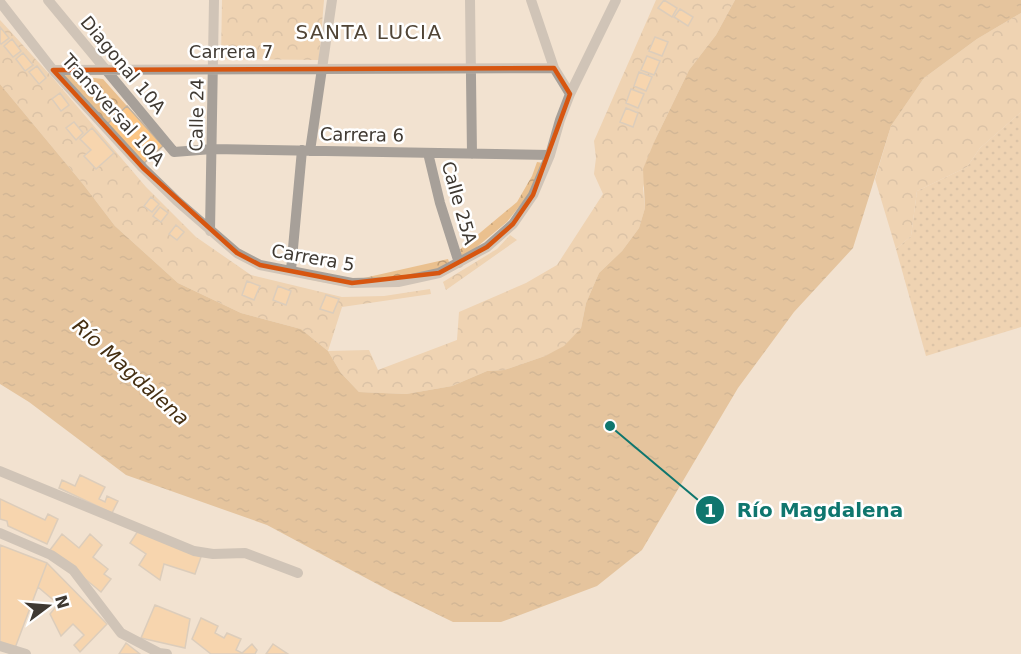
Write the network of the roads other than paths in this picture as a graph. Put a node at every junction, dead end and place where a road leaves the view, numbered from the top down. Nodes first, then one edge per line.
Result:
1 (48, 0) edge
2 (214, 0) edge
3 (332, 0) edge
4 (470, 0) edge
5 (531, 0) edge
6 (616, 0) edge
7 (0, 2) edge
8 (470, 68) junction
9 (554, 68) junction
10 (106, 69) junction
11 (214, 69) junction
12 (323, 69) junction
13 (53, 70) junction
14 (570, 94) junction
15 (212, 149) junction
16 (306, 151) junction
17 (174, 152) joint
18 (428, 153) junction
19 (472, 154) junction
20 (550, 155) junction
21 (210, 231) junction
22 (459, 263) junction
23 (291, 270) junction
24 (0, 471) edge
25 (0, 533) edge
26 (297, 573) dead end
27 (0, 646) edge
28 (26, 654) edge
29 (167, 654) edge

1 - 10 street, Diagonal 10A
2 - 11 street, Calle 24
3 - 12 street
4 - 8 street, Calle 25A
5 - 9 street
6 - 14 street, Carrera 5
7 - 13 street, Transversal 10A
8 - 9 street, Carrera 7
8 - 12 street, Carrera 7
8 - 19 street, Calle 25A
9 - 14 street
10 - 11 street, Carrera 7
10 - 13 street, Carrera 7
10 - 17 street, Diagonal 10A
11 - 12 street, Carrera 7
11 - 15 street, Calle 24
12 - 16 street
13 - 21 street, Transversal 10A
14 - 20 street, Carrera 5
15 - 16 street, Carrera 6
15 - 17 street, Carrera 6
15 - 21 street, Calle 24
16 - 18 street, Carrera 6
16 - 23 street
18 - 19 street, Carrera 6
18 - 22 street, Calle 25A
19 - 20 street, Carrera 6
20 - 22 street, Carrera 5
21 - 23 street, Carrera 5
22 - 23 street, Carrera 5
24 - 26 street
25 - 29 street
27 - 28 street

